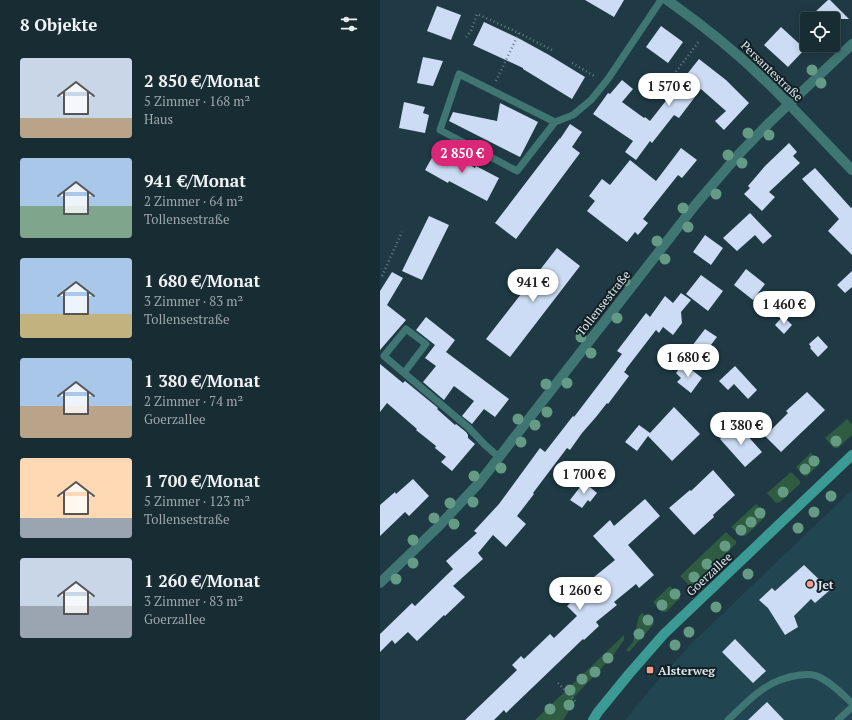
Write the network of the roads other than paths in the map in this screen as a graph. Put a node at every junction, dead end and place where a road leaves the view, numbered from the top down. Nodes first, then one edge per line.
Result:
1 (661, 0) edge
2 (667, 0) edge
3 (852, 44) edge
4 (789, 104) junction
5 (555, 122) junction
6 (852, 170) edge
7 (404, 373) junction
8 (852, 455) edge
9 (500, 457) junction
10 (380, 583) edge
11 (852, 703) edge
12 (852, 707) edge
13 (593, 720) edge
14 (728, 720) edge
15 (838, 720) edge

1 - 5 lane
2 - 4 street, Persantestraße
3 - 4 street, Tollensestraße
4 - 6 street, Persantestraße
4 - 9 street, Tollensestraße
5 - 5 lane
7 - 7 lane
7 - 9 lane
8 - 13 main road, Goerzallee
9 - 10 street, Tollensestraße
11 - 14 lane
12 - 15 lane

